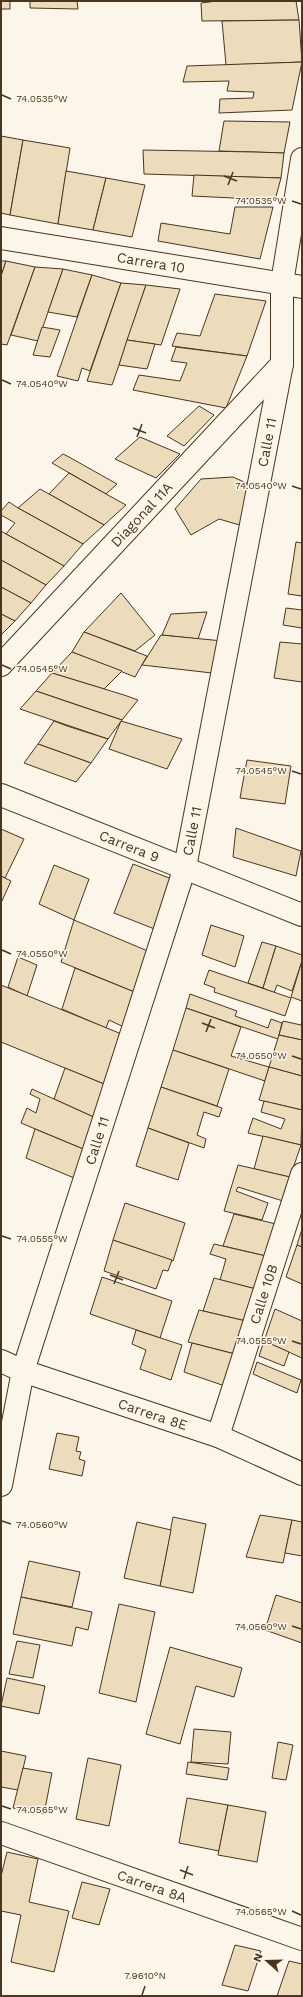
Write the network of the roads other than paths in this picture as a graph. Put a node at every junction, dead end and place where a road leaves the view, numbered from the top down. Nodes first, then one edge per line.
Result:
1 (302, 159) edge
2 (1, 238) edge
3 (292, 285) edge
4 (282, 364) junction
5 (1, 666) edge
6 (1, 795) edge
7 (185, 867) junction
8 (302, 915) edge
9 (302, 1174) edge
10 (1, 1361) edge
11 (23, 1371) junction
12 (218, 1436) junction
13 (302, 1474) edge
14 (1, 1485) edge
15 (1, 1833) edge
16 (302, 1939) edge

1 - 3 street, Calle 11
2 - 3 street, Carrera 10
3 - 4 street, Calle 11
4 - 5 street, Diagonal 11A
4 - 7 street, Calle 11
6 - 7 street, Carrera 9
7 - 8 street, Carrera 9
7 - 11 street, Calle 11
9 - 12 street, Calle 10B
10 - 11 street, Carrera 8E
11 - 12 street, Carrera 8E
11 - 14 street, Calle 11
12 - 13 street, Carrera 8E
15 - 16 street, Carrera 8A

